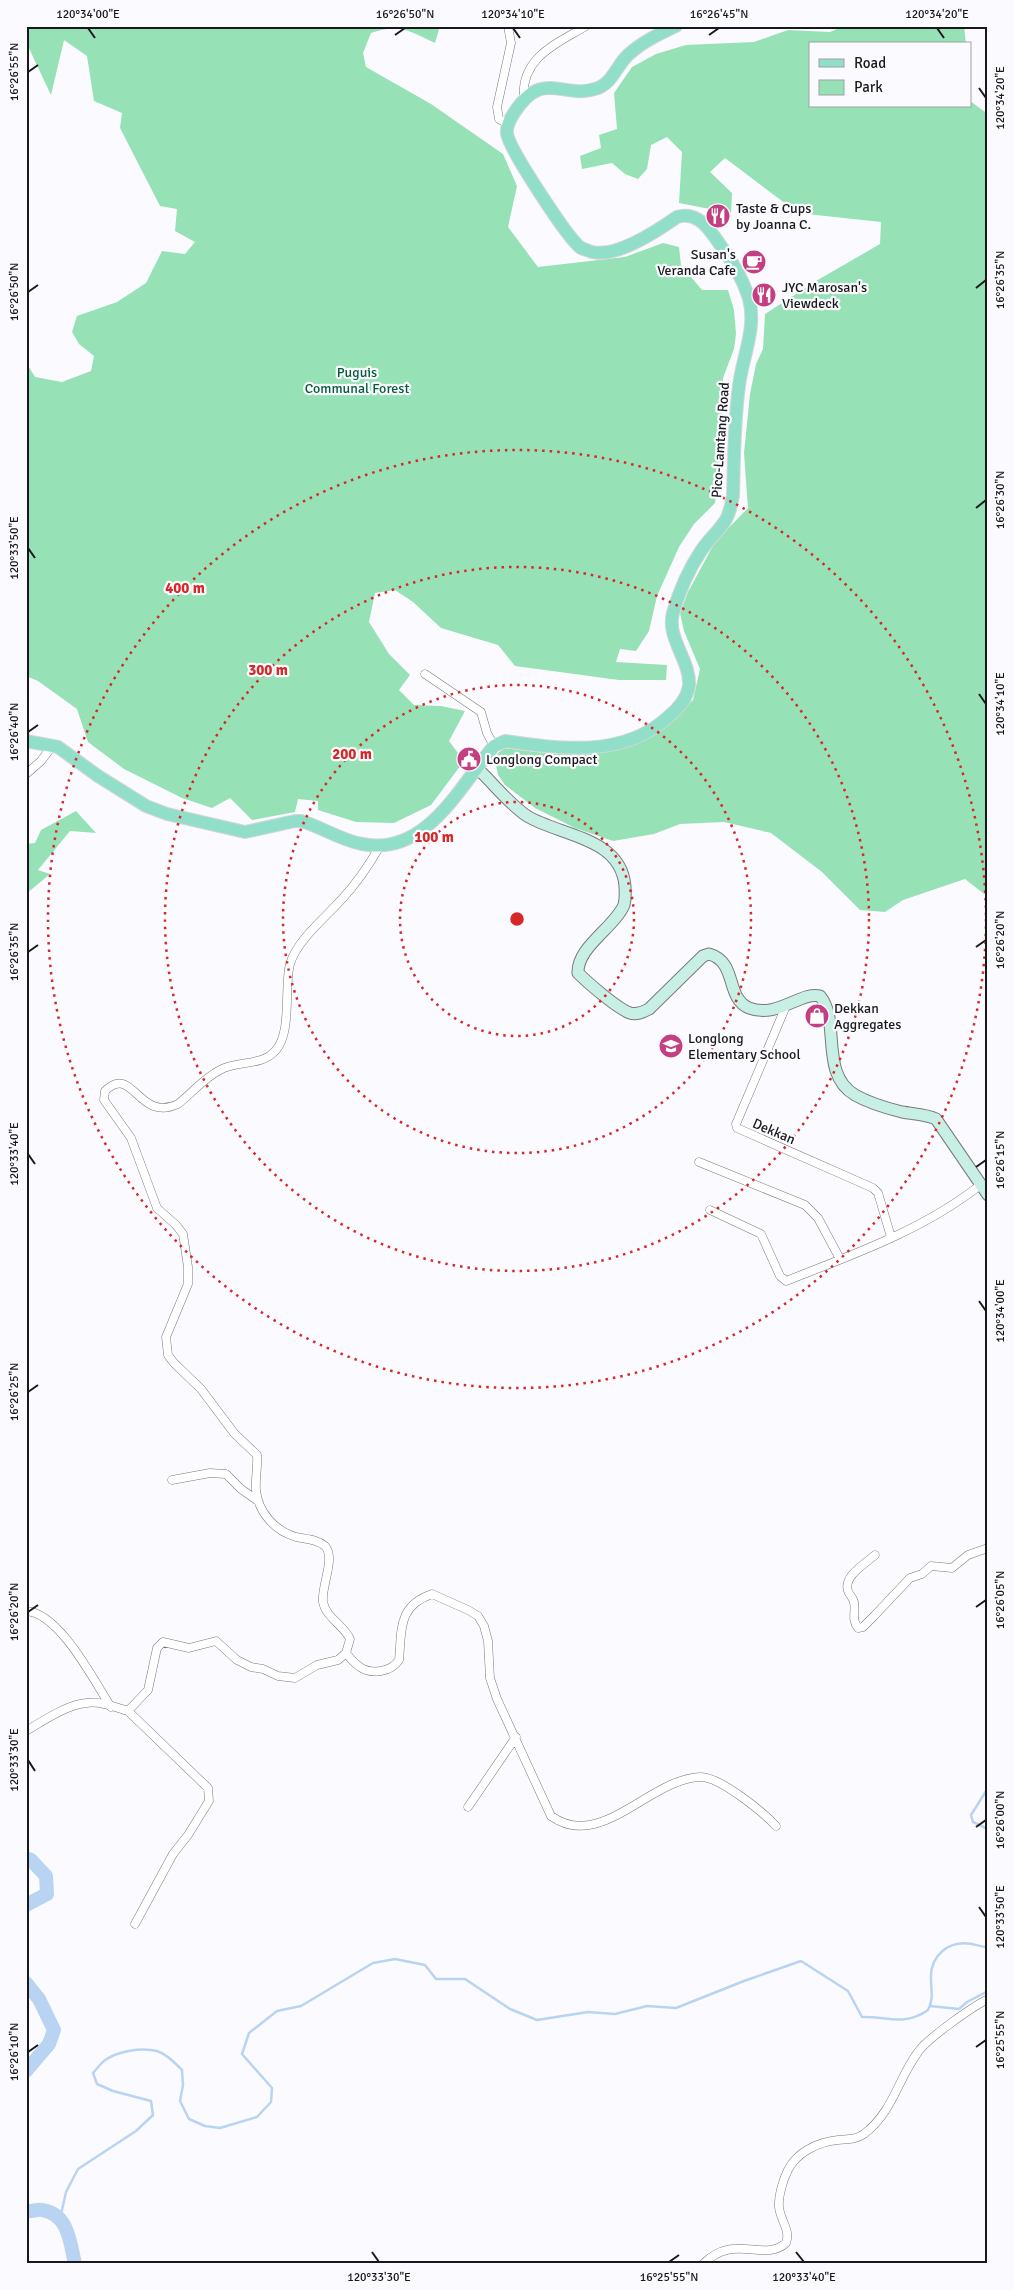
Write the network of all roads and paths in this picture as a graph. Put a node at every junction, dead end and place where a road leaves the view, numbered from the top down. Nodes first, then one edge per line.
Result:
1 (508, 26) edge
2 (586, 26) edge
3 (676, 26) edge
4 (524, 99) junction
5 (508, 124) junction
6 (425, 674) dead end
7 (26, 735) edge
8 (26, 741) edge
9 (47, 744) junction
10 (494, 746) junction
11 (477, 768) junction
12 (26, 774) edge
13 (380, 846) junction
14 (786, 1006) junction
15 (699, 1162) dead end
16 (979, 1186) junction
17 (988, 1196) edge
18 (710, 1210) dead end
19 (891, 1237) junction
20 (840, 1259) junction
21 (172, 1480) dead end
22 (258, 1501) junction
23 (988, 1548) edge
24 (875, 1555) dead end
25 (26, 1612) edge
26 (346, 1653) junction
27 (111, 1707) junction
28 (128, 1711) junction
29 (26, 1731) edge
30 (516, 1737) junction
31 (468, 1807) dead end
32 (776, 1826) dead end
33 (135, 1924) dead end
34 (988, 1999) edge
35 (703, 2264) edge

1 - 5 street
2 - 4 street
3 - 4 main road
4 - 5 main road
5 - 10 main road, Pico-Lamtang Road
6 - 10 street
7 - 9 main road
8 - 9 main road
9 - 12 street
9 - 13 main road
10 - 11 main road
11 - 13 main road
11 - 14 main road
13 - 22 street
14 - 16 main road
14 - 19 street, Dekkan
15 - 20 street
16 - 17 main road
16 - 19 street
18 - 20 street
19 - 20 street
21 - 22 street
22 - 26 street
23 - 24 street
25 - 27 street
26 - 28 street
26 - 30 street
27 - 28 street
27 - 29 street
28 - 33 street
30 - 31 street
30 - 32 street
34 - 35 street

